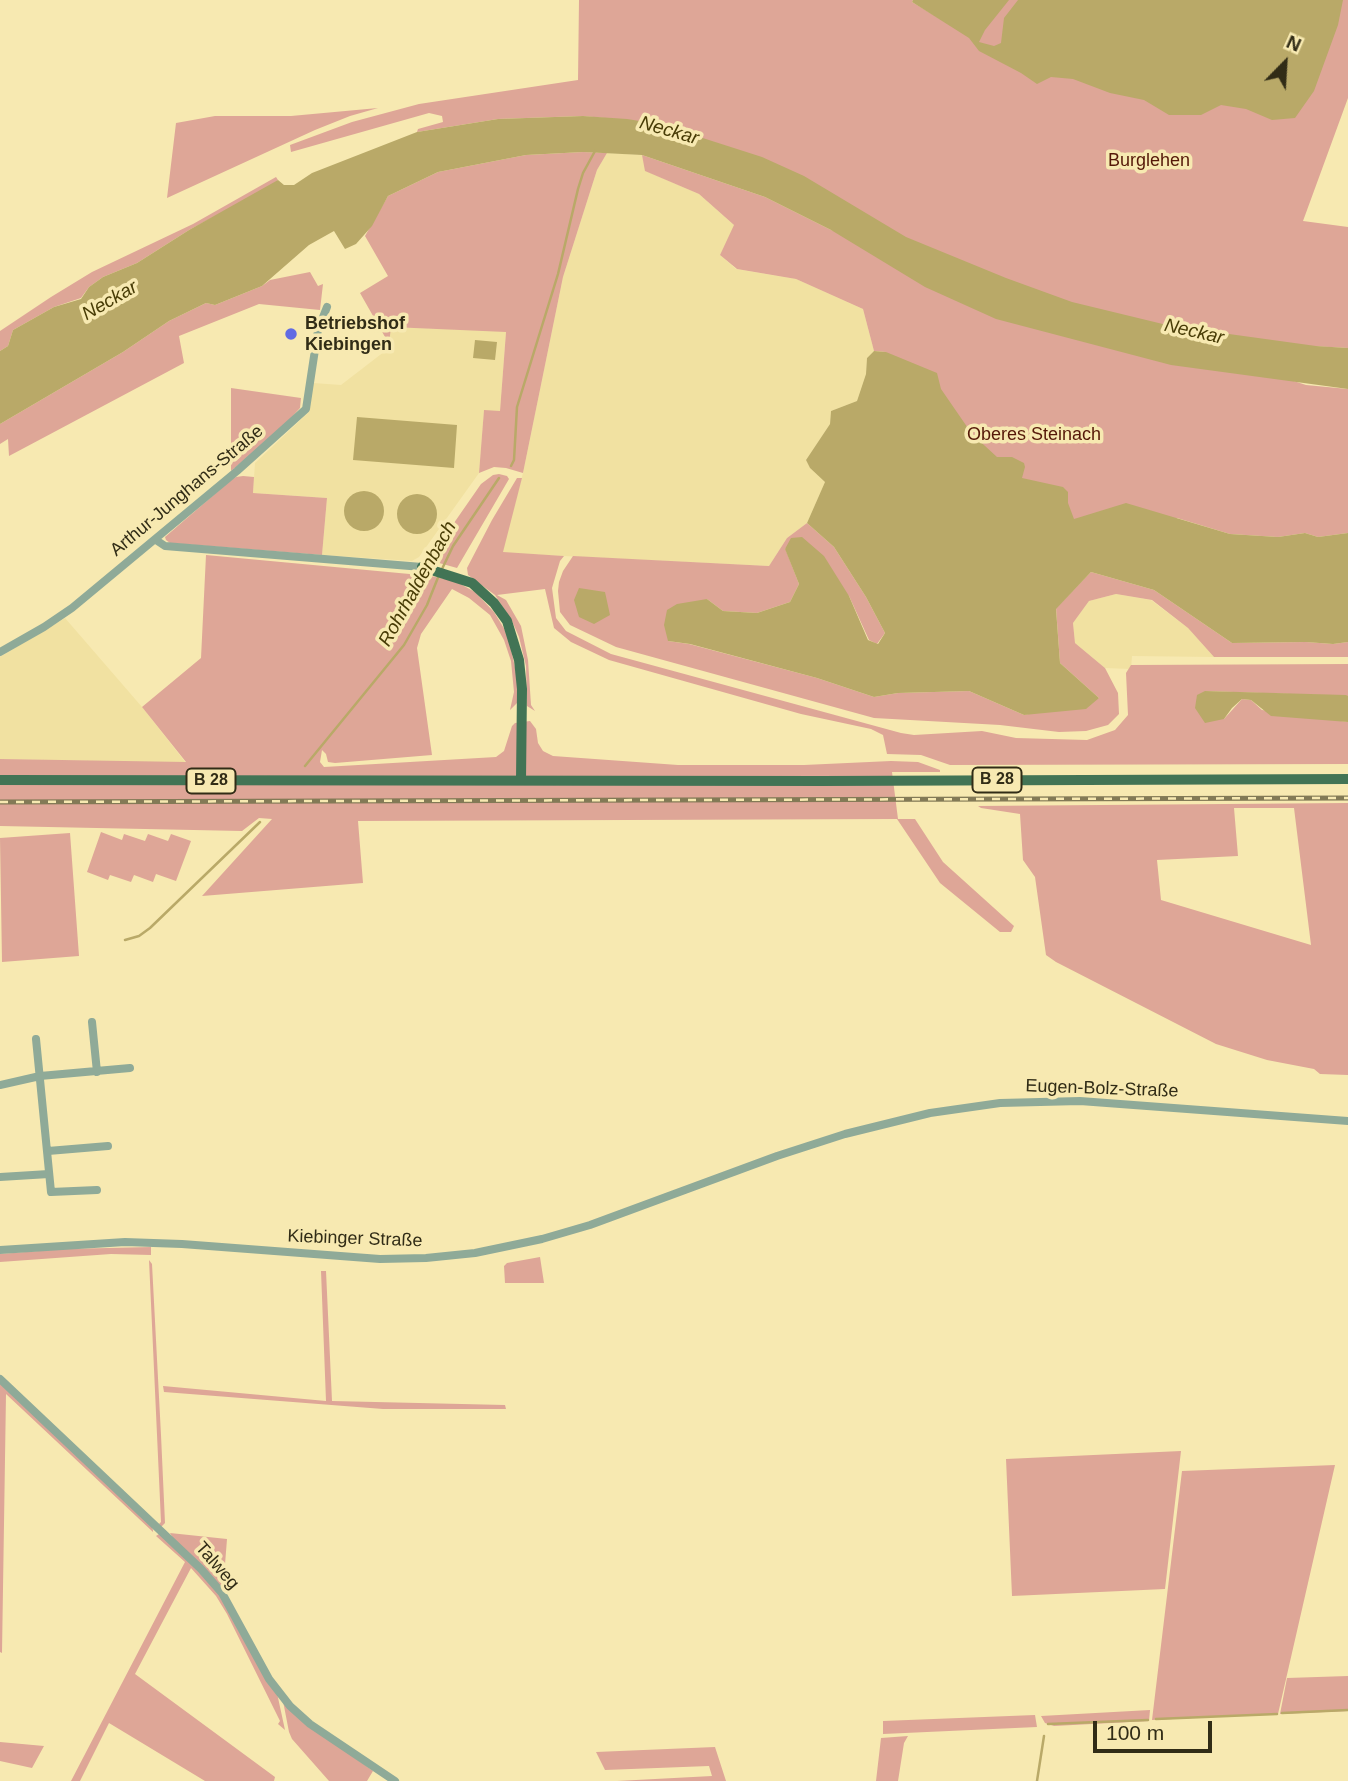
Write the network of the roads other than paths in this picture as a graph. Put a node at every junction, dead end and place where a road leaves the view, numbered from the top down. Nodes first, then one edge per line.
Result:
1 (327, 307) dead end
2 (156, 540) junction
3 (426, 568) joint
4 (0, 652) edge
5 (1348, 779) edge
6 (0, 780) edge
7 (520, 780) junction
8 (92, 1022) dead end
9 (36, 1039) dead end
10 (130, 1068) dead end
11 (97, 1072) junction
12 (40, 1076) junction
13 (0, 1085) edge
14 (1348, 1121) edge
15 (108, 1146) dead end
16 (48, 1152) junction
17 (50, 1174) junction
18 (0, 1177) edge
19 (698, 1185) joint
20 (97, 1190) dead end
21 (0, 1250) edge
22 (0, 1379) edge
23 (395, 1781) edge

1 - 2 street, Arthur-Junghans-Straße
2 - 3 street
2 - 4 street, Arthur-Junghans-Straße
3 - 7 main road
5 - 7 main road, B 28
6 - 7 main road, B 28
8 - 11 street
9 - 12 street
10 - 11 street
11 - 12 street
12 - 13 street
12 - 16 street
14 - 19 street, Eugen-Bolz-Straße
15 - 16 street
16 - 17 street
17 - 18 street
17 - 20 street
19 - 21 street, Kiebinger Straße
22 - 23 street, Talweg

